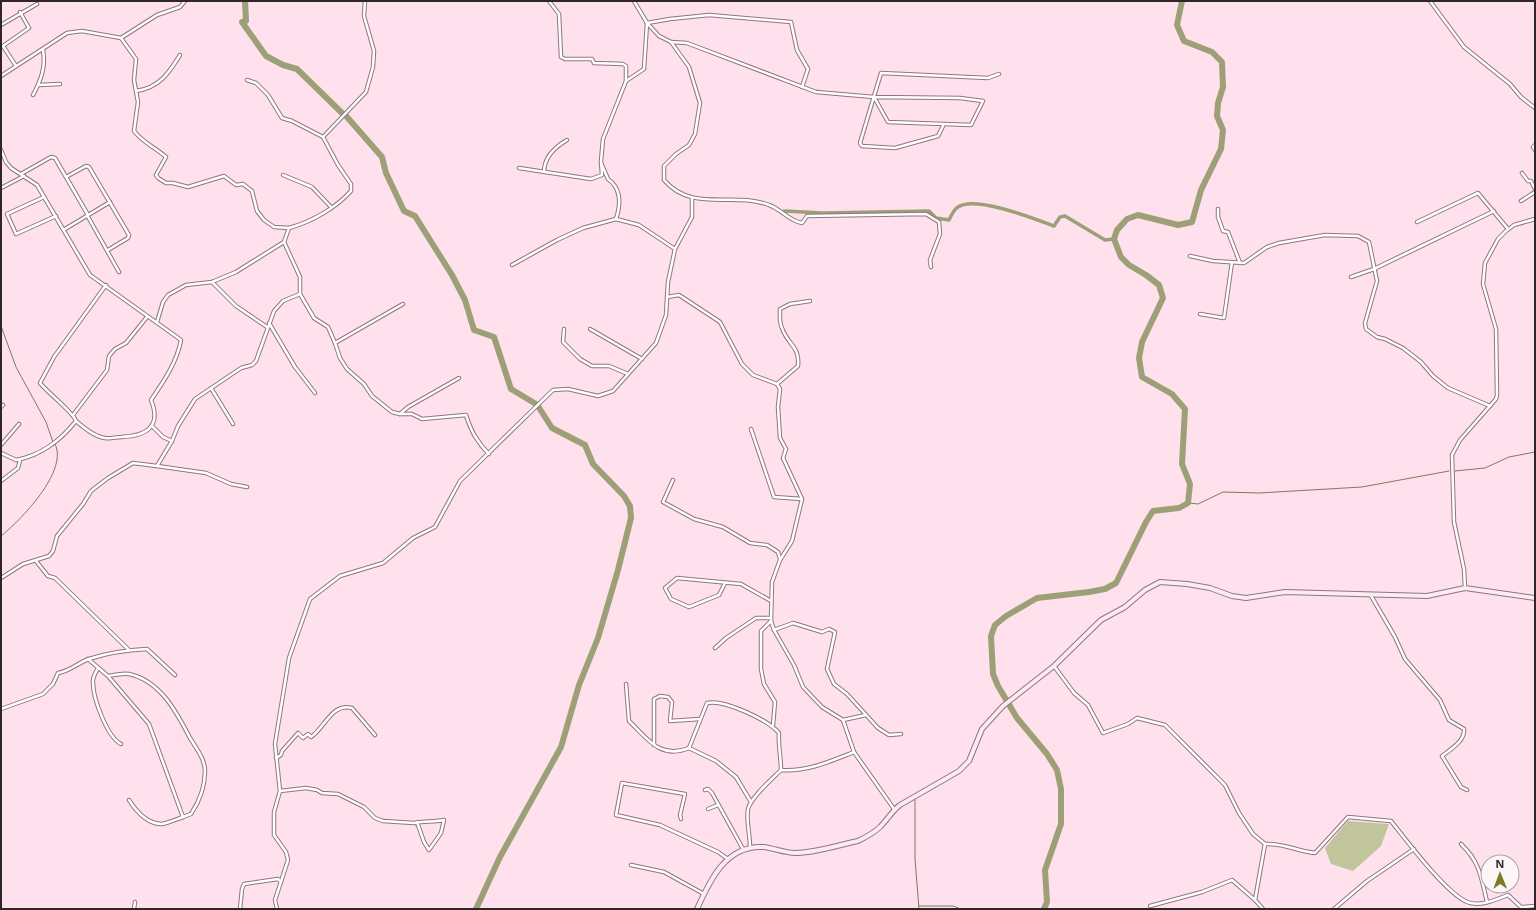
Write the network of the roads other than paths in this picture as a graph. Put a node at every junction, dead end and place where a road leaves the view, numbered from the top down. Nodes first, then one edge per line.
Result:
1 (185, 1) edge
2 (365, 1) edge
3 (549, 1) edge
4 (634, 1) edge
5 (1430, 1) edge
6 (37, 4) dead end
7 (20, 12) junction
8 (647, 23) junction
9 (1, 25) edge
10 (121, 38) junction
11 (671, 42) junction
12 (43, 50) junction
13 (180, 55) dead end
14 (16, 66) junction
15 (999, 74) dead end
16 (1, 76) edge
17 (247, 80) dead end
18 (626, 81) junction
19 (60, 84) dead end
20 (38, 86) junction
21 (802, 87) junction
22 (136, 91) junction
23 (33, 95) dead end
24 (874, 97) junction
25 (1535, 108) edge
26 (944, 124) junction
27 (323, 137) junction
28 (567, 140) dead end
29 (1535, 145) edge
30 (1, 150) edge
31 (1535, 150) edge
32 (601, 161) junction
33 (519, 168) dead end
34 (544, 172) junction
35 (1522, 173) dead end
36 (20, 174) junction
37 (283, 175) dead end
38 (24, 176) junction
39 (66, 177) junction
40 (1, 188) edge
41 (1535, 189) edge
42 (1535, 192) edge
43 (44, 197) junction
44 (692, 198) junction
45 (1521, 201) dead end
46 (110, 202) junction
47 (331, 207) junction
48 (1218, 209) dead end
49 (1494, 211) junction
50 (88, 215) junction
51 (56, 216) junction
52 (616, 219) junction
53 (1535, 219) edge
54 (1417, 222) dead end
55 (289, 228) junction
56 (65, 229) junction
57 (1508, 229) junction
58 (284, 242) junction
59 (675, 249) junction
60 (108, 250) junction
61 (1190, 256) dead end
62 (1232, 262) junction
63 (1240, 263) junction
64 (512, 265) dead end
65 (931, 267) dead end
66 (1374, 269) junction
67 (119, 272) dead end
68 (1352, 277) dead end
69 (212, 282) junction
70 (106, 285) junction
71 (300, 294) junction
72 (667, 297) junction
73 (810, 301) dead end
74 (403, 304) dead end
75 (1200, 314) dead end
76 (147, 317) junction
77 (157, 322) junction
78 (268, 322) junction
79 (266, 327) junction
80 (590, 329) dead end
81 (564, 330) dead end
82 (335, 343) junction
83 (642, 359) junction
84 (628, 374) junction
85 (459, 378) dead end
86 (777, 384) junction
87 (210, 388) junction
88 (315, 394) dead end
89 (1490, 406) junction
90 (400, 414) junction
91 (74, 415) junction
92 (76, 421) junction
93 (19, 424) dead end
94 (233, 424) dead end
95 (152, 426) junction
96 (751, 429) dead end
97 (172, 441) junction
98 (1, 445) edge
99 (1, 453) edge
100 (489, 454) junction
101 (20, 460) junction
102 (157, 466) junction
103 (673, 480) dead end
104 (1, 481) edge
105 (248, 487) dead end
106 (802, 499) junction
107 (780, 560) junction
108 (36, 561) junction
109 (1, 578) edge
110 (725, 583) junction
111 (1465, 588) junction
112 (1369, 594) junction
113 (1535, 598) edge
114 (771, 601) junction
115 (771, 620) junction
116 (774, 630) junction
117 (715, 648) dead end
118 (129, 650) junction
119 (88, 659) junction
120 (1054, 666) junction
121 (98, 668) junction
122 (175, 675) dead end
123 (108, 676) junction
124 (626, 684) dead end
125 (1, 709) edge
126 (866, 715) junction
127 (700, 719) junction
128 (843, 720) junction
129 (773, 725) junction
130 (901, 734) dead end
131 (375, 735) dead end
132 (121, 744) dead end
133 (654, 745) junction
134 (688, 748) junction
135 (854, 752) junction
136 (276, 758) junction
137 (781, 770) junction
138 (705, 790) dead end
139 (1467, 790) dead end
140 (280, 791) junction
141 (130, 800) dead end
142 (751, 802) junction
143 (718, 806) junction
144 (708, 808) dead end
145 (894, 810) junction
146 (183, 817) junction
147 (681, 819) dead end
148 (417, 822) junction
149 (1264, 844) junction
150 (1461, 844) dead end
151 (750, 847) junction
152 (743, 849) junction
153 (1414, 849) junction
154 (728, 859) junction
155 (631, 865) dead end
156 (281, 882) junction
157 (704, 894) junction
158 (1255, 900) junction
159 (135, 902) dead end
160 (1487, 902) junction
161 (1150, 906) dead end
162 (1535, 906) edge
163 (1523, 908) edge
164 (134, 909) edge
165 (240, 909) edge
166 (277, 909) edge
167 (697, 909) edge
168 (1264, 909) edge
169 (1334, 909) edge

1 - 10 street
2 - 27 street
3 - 18 street
4 - 8 street
5 - 25 street
6 - 7 street
7 - 9 street
7 - 14 street
8 - 11 street
8 - 18 street
8 - 21 street
10 - 12 street
10 - 22 street
11 - 21 street
11 - 44 street
12 - 14 street
12 - 20 street
13 - 22 street
14 - 16 street
15 - 24 street
17 - 27 street
18 - 32 street
19 - 20 street
20 - 23 street
21 - 24 street
22 - 55 street
24 - 26 street
24 - 26 street
24 - 26 street
27 - 47 street
28 - 34 street
29 - 31 street
30 - 36 street
32 - 34 street
32 - 52 street
33 - 34 street
35 - 41 street
36 - 38 street
36 - 39 street
37 - 47 street
38 - 40 street
38 - 43 street
39 - 46 street
39 - 50 street
42 - 45 street
43 - 51 street
43 - 51 street
44 - 59 street
44 - 65 street
46 - 50 street
46 - 60 street
47 - 55 street
48 - 63 street
49 - 54 street
49 - 57 street
49 - 66 street
50 - 56 street
50 - 60 street
51 - 56 street
52 - 59 street
52 - 64 street
53 - 57 street
55 - 58 street
56 - 70 street
57 - 89 street
58 - 69 street
58 - 71 street
59 - 72 street
60 - 67 street
61 - 62 street
62 - 63 street
62 - 75 street
63 - 66 street
66 - 68 street
66 - 89 street
69 - 77 street
69 - 79 street
70 - 76 street
70 - 91 street
71 - 78 street
71 - 82 street
72 - 83 street
72 - 86 street
73 - 86 street
74 - 82 street
76 - 77 street
76 - 91 street
77 - 95 street
78 - 79 street
78 - 88 street
79 - 87 street
80 - 83 street
81 - 84 street
82 - 90 street
83 - 84 street
84 - 100 street
85 - 90 street
86 - 106 street
87 - 94 street
87 - 97 street
89 - 111 street
90 - 100 street
91 - 92 street
92 - 95 street
92 - 101 street
93 - 98 street
95 - 97 street
96 - 106 street
97 - 102 street
99 - 101 street
100 - 136 street
101 - 104 street
102 - 105 street
102 - 108 street
103 - 107 street
106 - 107 street
107 - 114 street
108 - 109 street
108 - 118 street
110 - 110 street
110 - 114 street
111 - 112 street
111 - 113 street
112 - 120 street
112 - 139 street
114 - 115 street
115 - 116 street
115 - 117 street
115 - 129 street
116 - 126 street
116 - 128 street
118 - 119 street
118 - 122 street
119 - 121 street
119 - 125 street
120 - 145 street
120 - 149 street
121 - 123 street
121 - 132 street
123 - 146 street
123 - 146 street
124 - 133 street
126 - 128 street
126 - 130 street
127 - 129 street
127 - 133 street
127 - 134 street
128 - 135 street
129 - 137 street
131 - 136 street
133 - 134 street
134 - 142 street
135 - 137 street
135 - 145 street
136 - 140 street
137 - 142 street
138 - 143 street
140 - 148 street
140 - 156 street
141 - 146 street
142 - 151 street
143 - 144 street
143 - 152 street
145 - 151 street
147 - 154 street
148 - 148 street
149 - 153 street
149 - 158 street
150 - 160 street
151 - 152 street
152 - 154 street
153 - 160 street
153 - 169 street
154 - 157 street
155 - 157 street
156 - 165 street
156 - 166 street
157 - 167 street
158 - 161 street
158 - 168 street
159 - 164 street
160 - 163 street
162 - 163 street

